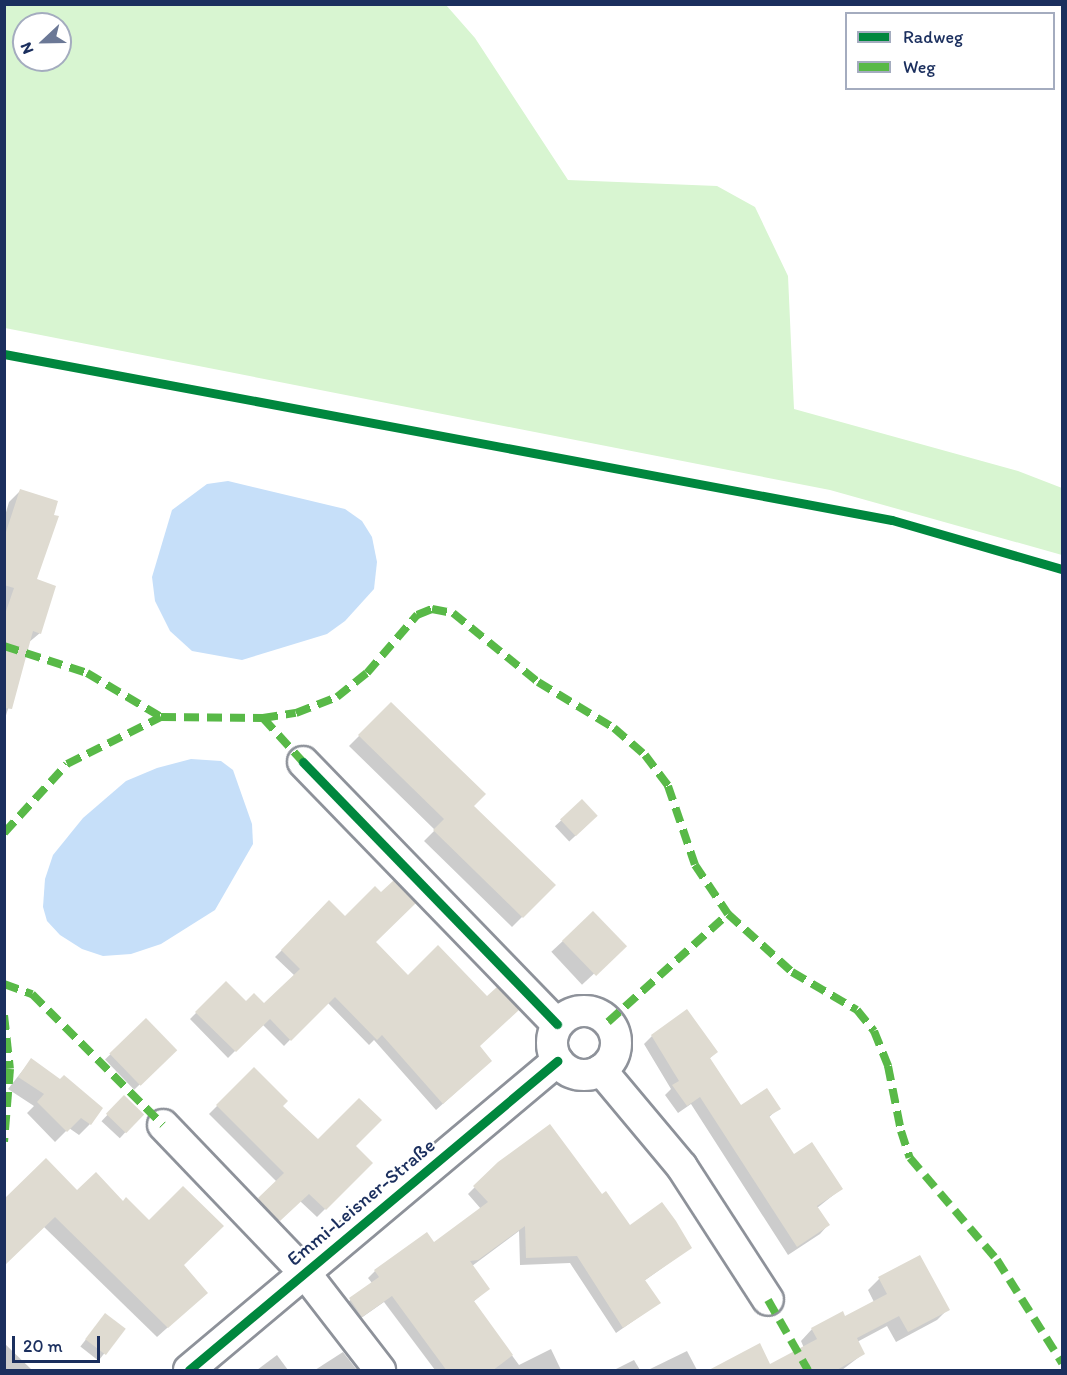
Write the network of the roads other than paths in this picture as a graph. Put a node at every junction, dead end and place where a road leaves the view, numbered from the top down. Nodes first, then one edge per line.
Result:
1 (303, 762) dead end
2 (557, 1024) junction
3 (557, 1061) junction
4 (602, 1070) junction
5 (163, 1125) dead end
6 (305, 1273) junction
7 (768, 1300) dead end
8 (189, 1371) edge
9 (380, 1371) edge

1 - 2 street
2 - 3 street
2 - 4 street
3 - 4 street
3 - 6 street, Emmi-Leisner-Straße
4 - 7 street
5 - 6 street, Emmi-Leisner-Straße
6 - 8 street, Emmi-Leisner-Straße
6 - 9 street, Emmi-Leisner-Straße

